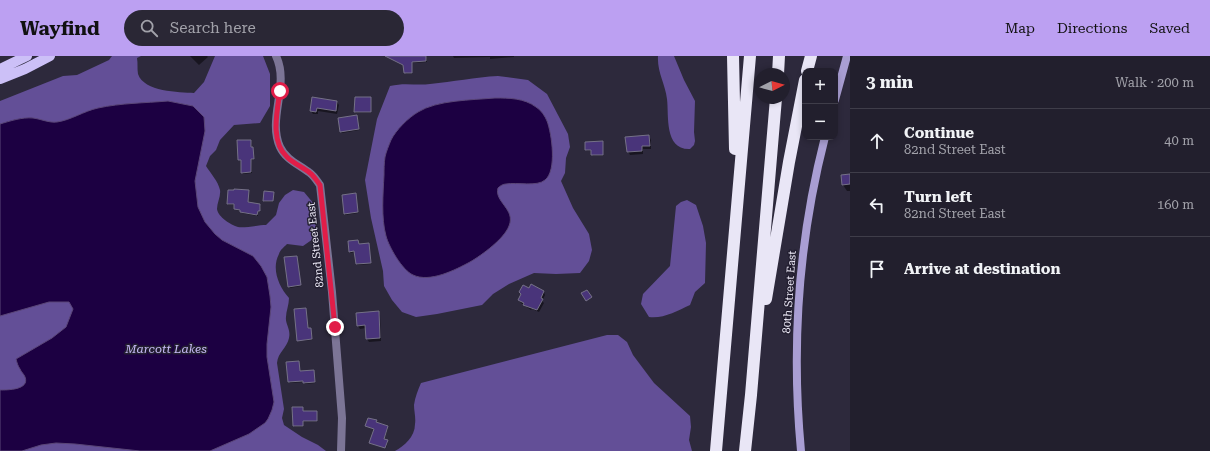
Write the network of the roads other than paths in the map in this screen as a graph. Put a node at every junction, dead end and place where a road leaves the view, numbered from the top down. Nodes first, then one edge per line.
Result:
1 (27, 56) edge
2 (50, 56) edge
3 (276, 56) edge
4 (733, 56) edge
5 (750, 56) edge
6 (779, 56) edge
7 (811, 56) edge
8 (847, 56) edge
9 (778, 68) edge
10 (808, 68) edge
11 (0, 69) edge
12 (0, 79) edge
13 (838, 89) edge
14 (802, 95) edge
15 (775, 104) edge
16 (824, 140) edge
17 (722, 385) junction
18 (751, 395) junction
19 (341, 451) edge
20 (716, 451) edge
21 (745, 451) edge
22 (801, 451) edge

1 - 11 main road
2 - 12 main road
3 - 19 street, 82nd Street East
4 - 17 highway
5 - 17 highway
6 - 9 highway
7 - 10 highway
8 - 13 street
14 - 18 highway
15 - 18 highway
16 - 22 street, 80th Street East
17 - 20 highway
18 - 21 highway

